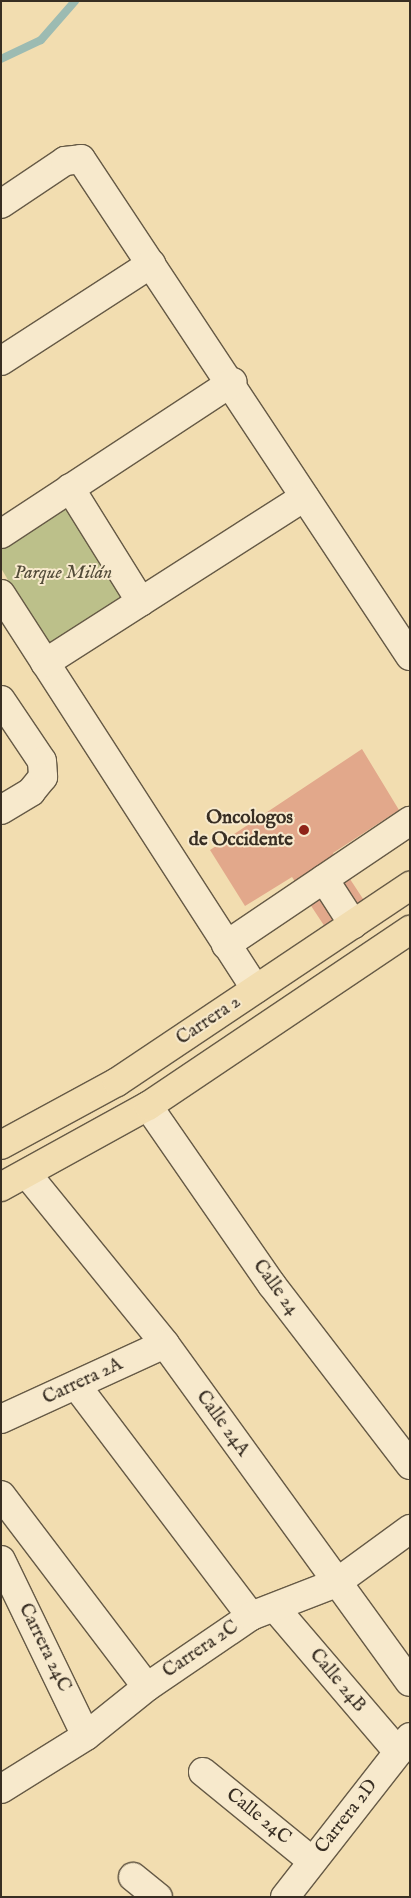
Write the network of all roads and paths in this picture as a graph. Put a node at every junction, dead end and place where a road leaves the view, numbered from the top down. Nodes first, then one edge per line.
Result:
1 (1, 204) edge
2 (152, 264) junction
3 (1, 361) edge
4 (232, 382) junction
5 (70, 488) junction
6 (305, 496) junction
7 (1, 534) edge
8 (1, 594) edge
9 (141, 602) junction
10 (410, 656) edge
11 (45, 663) junction
12 (1, 700) edge
13 (1, 810) edge
14 (410, 822) edge
15 (324, 879) junction
16 (410, 886) edge
17 (353, 924) junction
18 (410, 930) edge
19 (226, 945) junction
20 (256, 989) junction
21 (148, 1106) junction
22 (1, 1145) edge
23 (27, 1174) junction
24 (1, 1187) edge
25 (165, 1344) junction
26 (76, 1385) junction
27 (1, 1419) edge
28 (410, 1465) edge
29 (1, 1496) edge
30 (410, 1529) edge
31 (1, 1560) edge
32 (336, 1583) junction
33 (264, 1613) junction
34 (410, 1682) edge
35 (147, 1687) junction
36 (86, 1736) junction
37 (404, 1745) edge
38 (202, 1772) dead end
39 (1, 1789) edge
40 (312, 1861) junction
41 (133, 1877) dead end
42 (158, 1897) edge
43 (285, 1897) edge

1 - 2 street
2 - 3 street
2 - 4 street
4 - 5 street
4 - 6 street
5 - 7 street
5 - 9 street
6 - 9 street
6 - 10 street
8 - 11 street
9 - 11 street
11 - 19 street
12 - 13 street
14 - 15 street
15 - 17 street
15 - 19 street
16 - 17 main road, Carrera 2
17 - 20 main road, Carrera 2
18 - 21 main road, Carrera 2
19 - 20 street
20 - 22 main road, Carrera 2
21 - 23 main road, Carrera 2
21 - 28 street, Calle 24
23 - 24 main road, Carrera 2
23 - 25 street, Calle 24A
25 - 26 street, Carrera 2A
25 - 32 street, Calle 24A
26 - 27 street, Carrera 2A
26 - 33 street, Calle 24B
29 - 35 street
30 - 32 street, Carrera 2C
31 - 36 street, Carrera 24C
32 - 33 street, Carrera 2C
32 - 34 street, Calle 24A
33 - 35 street, Carrera 2C
33 - 37 street, Calle 24B
35 - 36 street, Carrera 2C
36 - 39 street, Carrera 2C
37 - 40 street, Carrera 2D
38 - 40 street, Calle 24C
40 - 43 street, Carrera 2D
41 - 42 street

